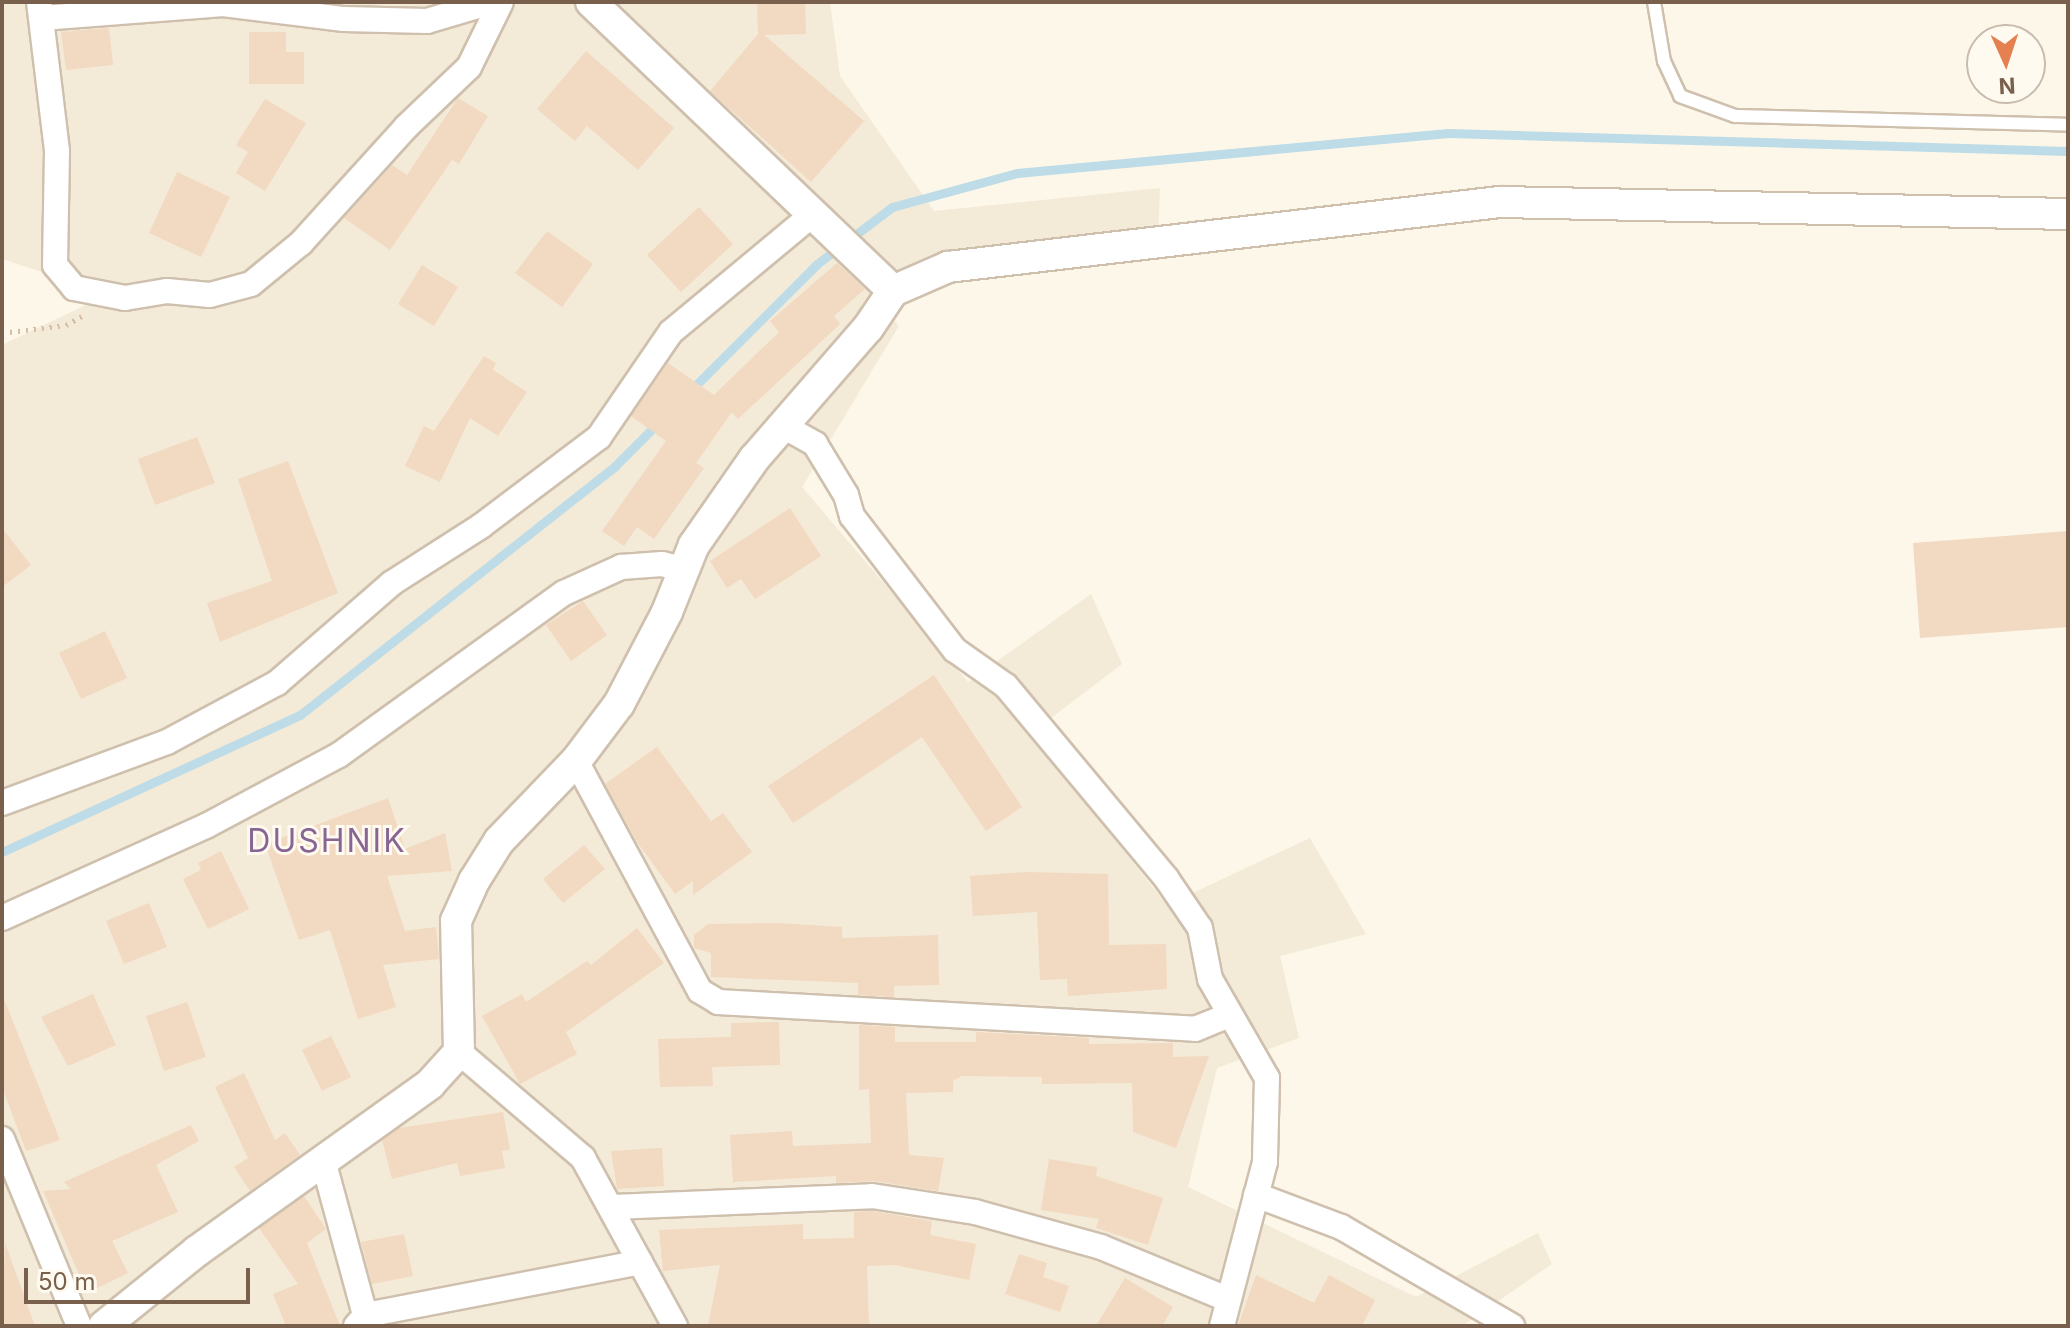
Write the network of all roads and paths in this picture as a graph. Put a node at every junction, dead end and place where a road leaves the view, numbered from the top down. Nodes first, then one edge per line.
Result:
1 (491, 2) edge
2 (501, 2) edge
3 (591, 2) edge
4 (1654, 2) edge
5 (40, 10) edge
6 (2068, 125) edge
7 (2068, 214) edge
8 (821, 222) junction
9 (893, 291) junction
10 (125, 298) junction
11 (2, 333) edge
12 (783, 426) junction
13 (682, 569) junction
14 (576, 761) junction
15 (2, 803) edge
16 (2, 918) edge
17 (1228, 1016) junction
18 (459, 1052) junction
19 (2, 1139) edge
20 (324, 1164) junction
21 (1256, 1195) junction
22 (613, 1207) junction
23 (640, 1262) junction
24 (1227, 1299) junction
25 (363, 1322) edge
26 (79, 1326) edge
27 (104, 1326) edge
28 (675, 1326) edge
29 (1222, 1326) edge
30 (1512, 1326) edge

1 - 5 street
2 - 10 street
3 - 8 street
4 - 6 lane
5 - 10 street
7 - 9 street
8 - 9 street
8 - 15 street
9 - 12 street
10 - 11 path
12 - 13 street
12 - 17 street
13 - 14 street
13 - 16 street
14 - 17 street
14 - 18 street
17 - 21 street
18 - 20 street
18 - 22 street
19 - 26 street
20 - 25 street
20 - 27 street
21 - 24 street
21 - 30 street
22 - 23 street
22 - 24 street
23 - 25 street
23 - 28 street
24 - 29 street

